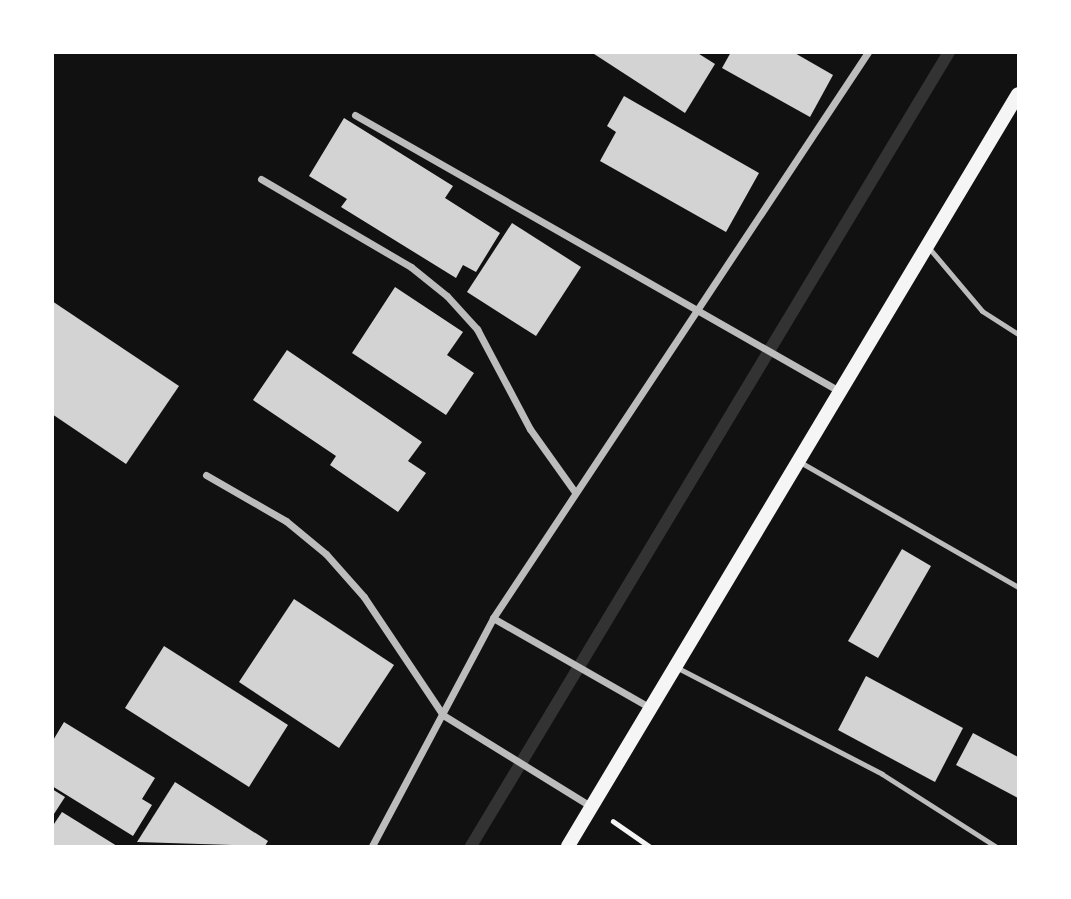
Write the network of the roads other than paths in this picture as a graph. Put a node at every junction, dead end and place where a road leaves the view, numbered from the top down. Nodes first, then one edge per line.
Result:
1 (868, 52) edge
2 (1018, 94) edge
3 (355, 115) dead end
4 (261, 179) dead end
5 (929, 248) junction
6 (695, 310) junction
7 (1018, 334) edge
8 (840, 392) junction
9 (800, 462) junction
10 (206, 475) dead end
11 (575, 492) junction
12 (1018, 587) edge
13 (493, 618) junction
14 (673, 666) junction
15 (649, 707) junction
16 (443, 715) junction
17 (592, 807) junction
18 (372, 846) edge
19 (568, 846) edge
20 (995, 846) edge

1 - 6 street
2 - 5 main road
3 - 6 street
4 - 11 street
5 - 7 lane
5 - 8 main road
6 - 8 street
6 - 11 street
8 - 9 main road
9 - 12 lane
9 - 14 main road
10 - 16 street
11 - 13 street
13 - 15 street
13 - 16 street
14 - 15 main road
14 - 20 lane
15 - 17 main road
16 - 17 street
16 - 18 street
17 - 19 main road

